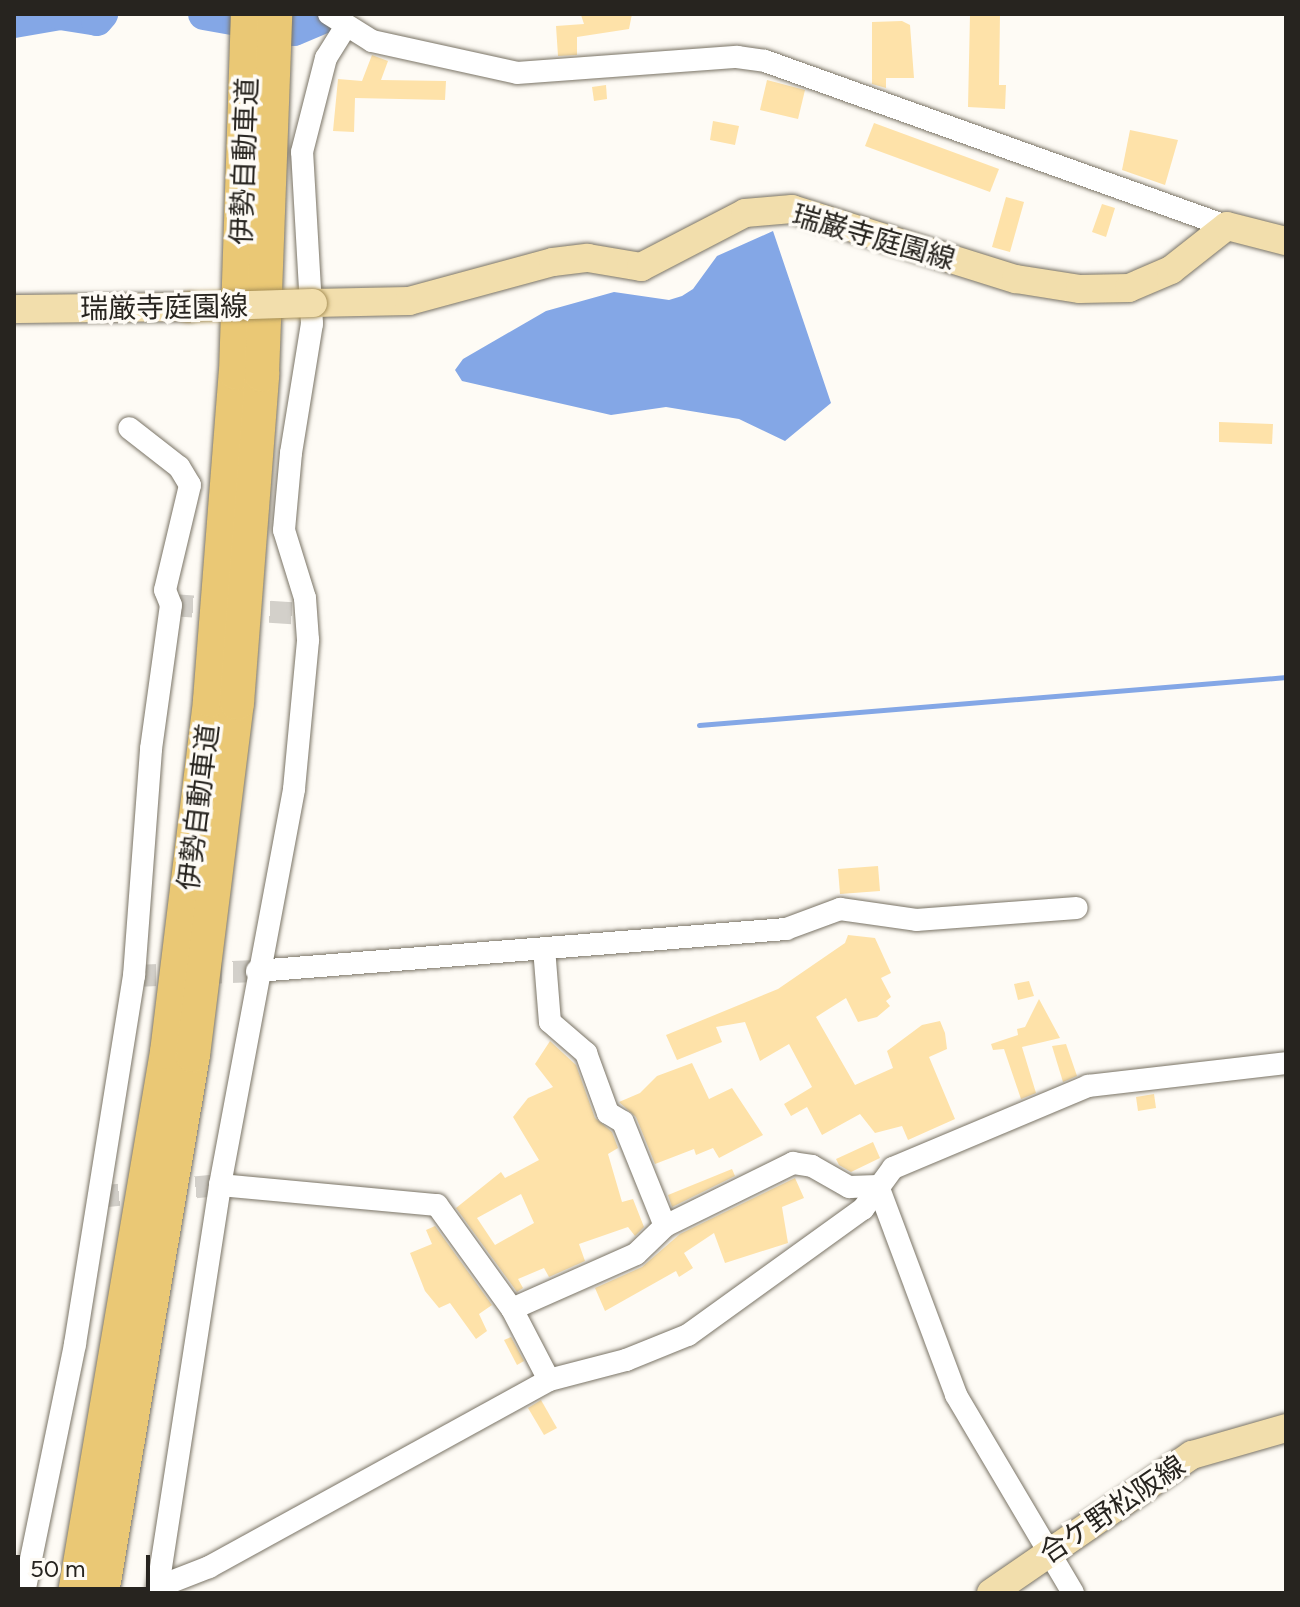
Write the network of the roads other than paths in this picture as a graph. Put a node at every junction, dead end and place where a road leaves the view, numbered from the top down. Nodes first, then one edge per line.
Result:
1 (248, 14) edge
2 (275, 14) edge
3 (337, 20) edge
4 (261, 59) junction
5 (1227, 226) junction
6 (1286, 241) edge
7 (313, 303) junction
8 (14, 309) edge
9 (129, 428) dead end
10 (1077, 908) dead end
11 (544, 948) junction
12 (257, 971) junction
13 (1286, 1063) edge
14 (220, 1185) junction
15 (878, 1186) junction
16 (665, 1226) junction
17 (512, 1309) junction
18 (549, 1380) junction
19 (1286, 1428) edge
20 (1051, 1550) junction
21 (158, 1590) edge
22 (24, 1593) edge
23 (75, 1593) edge
24 (102, 1593) edge
25 (991, 1593) edge
26 (1073, 1593) edge

1 - 4 highway, 伊勢自動車道
2 - 4 highway, 伊勢自動車道
3 - 5 street
3 - 7 street
4 - 23 highway, 伊勢自動車道
4 - 24 highway, 伊勢自動車道
5 - 6 main road
5 - 7 main road, 瑞巌寺庭園線
7 - 8 main road, 瑞厳寺庭園線, bridge
7 - 12 street
9 - 22 street
10 - 11 street
11 - 12 street
11 - 16 street
12 - 14 street
13 - 15 street
14 - 17 street
14 - 21 street
15 - 16 street
15 - 18 street
15 - 20 street
16 - 17 street
17 - 18 street
18 - 21 street
19 - 20 main road, 合ケ野松阪線
20 - 25 main road, 合ケ野松阪線
20 - 26 street

